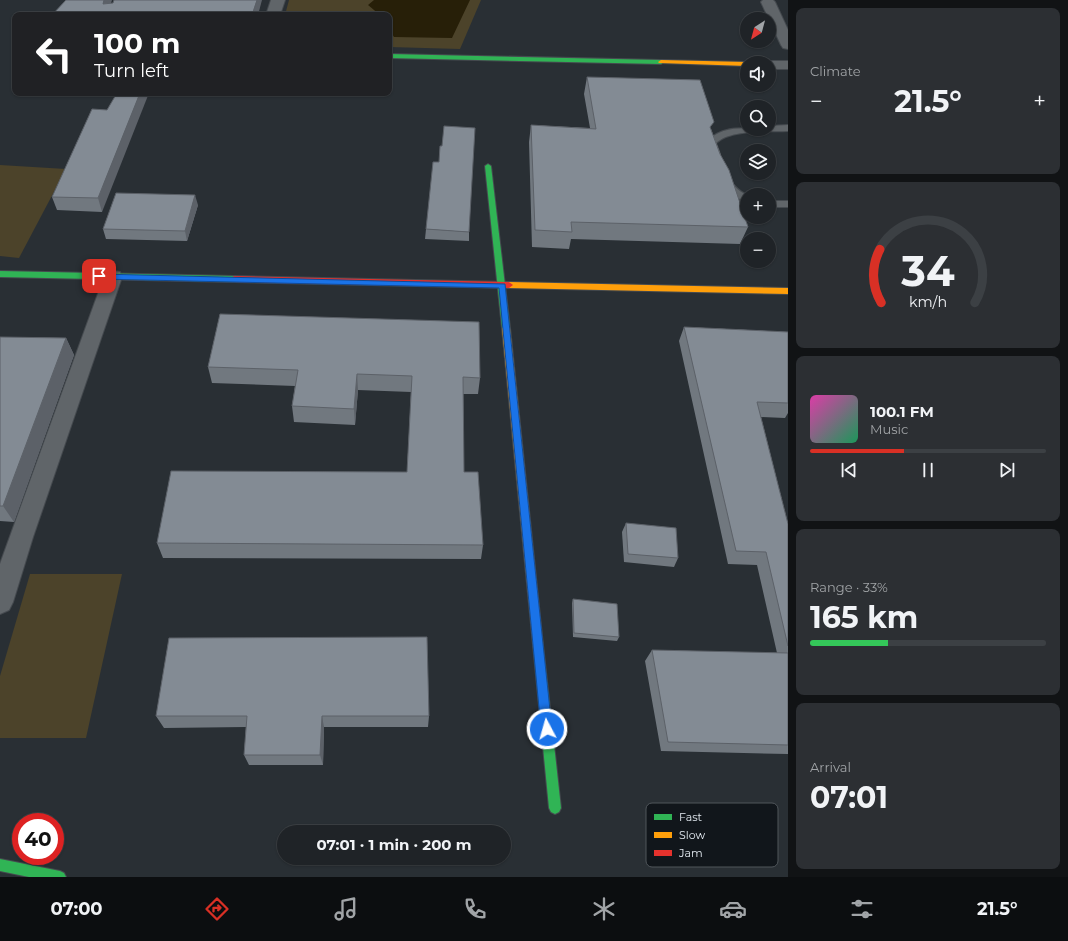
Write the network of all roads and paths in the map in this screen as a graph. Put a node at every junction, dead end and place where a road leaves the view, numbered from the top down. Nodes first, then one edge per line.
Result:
1 (278, 0) edge
2 (768, 2) dead end
3 (274, 12) edge
4 (788, 45) edge
5 (392, 56) edge
6 (740, 64) edge
7 (776, 65) edge
8 (788, 65) edge
9 (788, 128) edge
10 (488, 166) dead end
11 (740, 196) edge
12 (776, 204) edge
13 (788, 204) edge
14 (0, 274) edge
15 (113, 277) junction
16 (502, 286) junction
17 (788, 291) edge
18 (0, 602) edge
19 (555, 808) dead end
20 (0, 865) edge
21 (60, 877) edge

1 - 3 street
2 - 4 street
5 - 6 street
7 - 8 street
9 - 11 lane
10 - 16 street
12 - 13 lane
14 - 15 street
15 - 16 street
15 - 18 street
16 - 17 street
16 - 19 street
20 - 21 street

